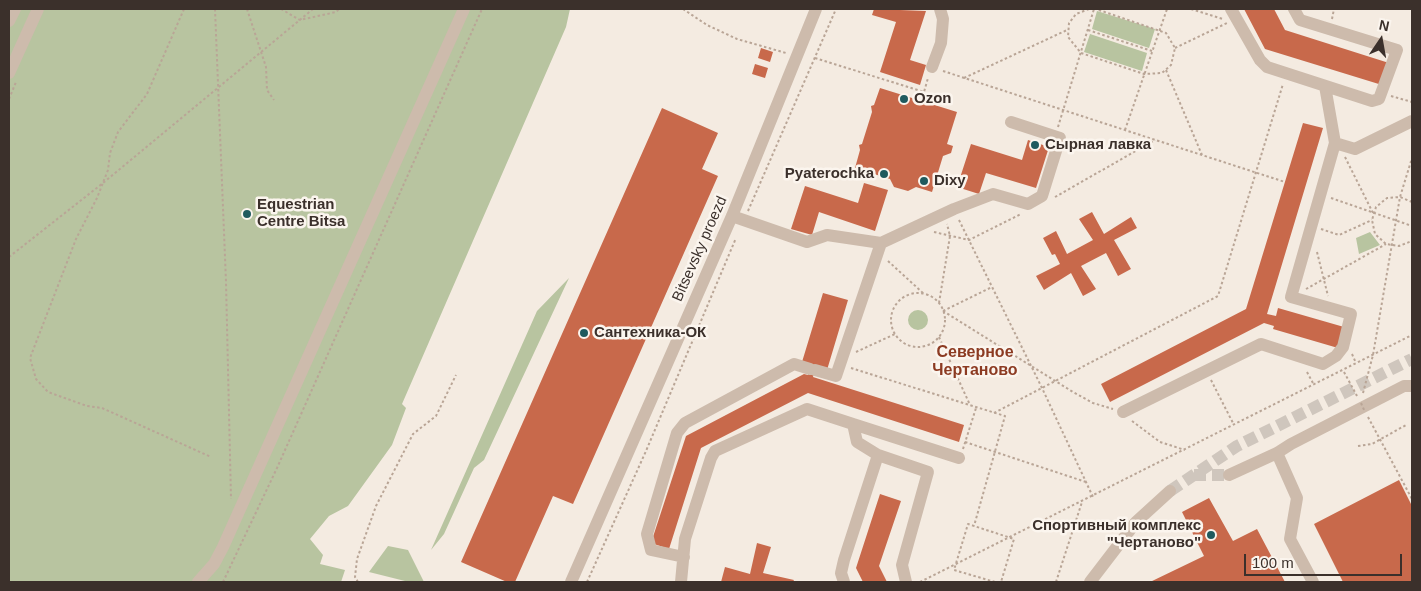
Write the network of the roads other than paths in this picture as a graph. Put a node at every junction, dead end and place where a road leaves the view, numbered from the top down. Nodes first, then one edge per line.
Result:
1 (15, 9) edge
2 (38, 9) edge
3 (464, 9) edge
4 (816, 9) edge
5 (940, 9) edge
6 (1232, 9) edge
7 (1294, 9) edge
8 (9, 21) edge
9 (932, 68) road end
10 (9, 73) edge
11 (1325, 86) junction
12 (1412, 121) edge
13 (1011, 122) dead end
14 (1337, 144) junction
15 (738, 218) junction
16 (879, 248) junction
17 (1412, 386) edge
18 (1123, 412) road end
19 (853, 424) junction
20 (1277, 453) junction
21 (878, 455) junction
22 (960, 458) dead end
23 (1229, 475) tunnel mouth
24 (1170, 491) tunnel mouth
25 (684, 557) junction
26 (579, 581) edge
27 (198, 582) edge
28 (681, 582) edge
29 (844, 582) edge
30 (906, 582) edge
31 (1090, 582) edge
32 (1313, 582) edge

1 - 8 street
2 - 10 street
3 - 27 street
4 - 15 street, Bitsevsky proezd
5 - 9 street
6 - 11 street
7 - 11 street
11 - 14 street
12 - 14 street
13 - 16 street
14 - 18 street
15 - 16 street
15 - 26 street, Bitsevsky proezd
16 - 25 street
17 - 20 street
19 - 21 street
19 - 22 street
19 - 25 street
20 - 23 street
20 - 32 street
21 - 29 street
21 - 30 street
24 - 31 street
25 - 28 street

